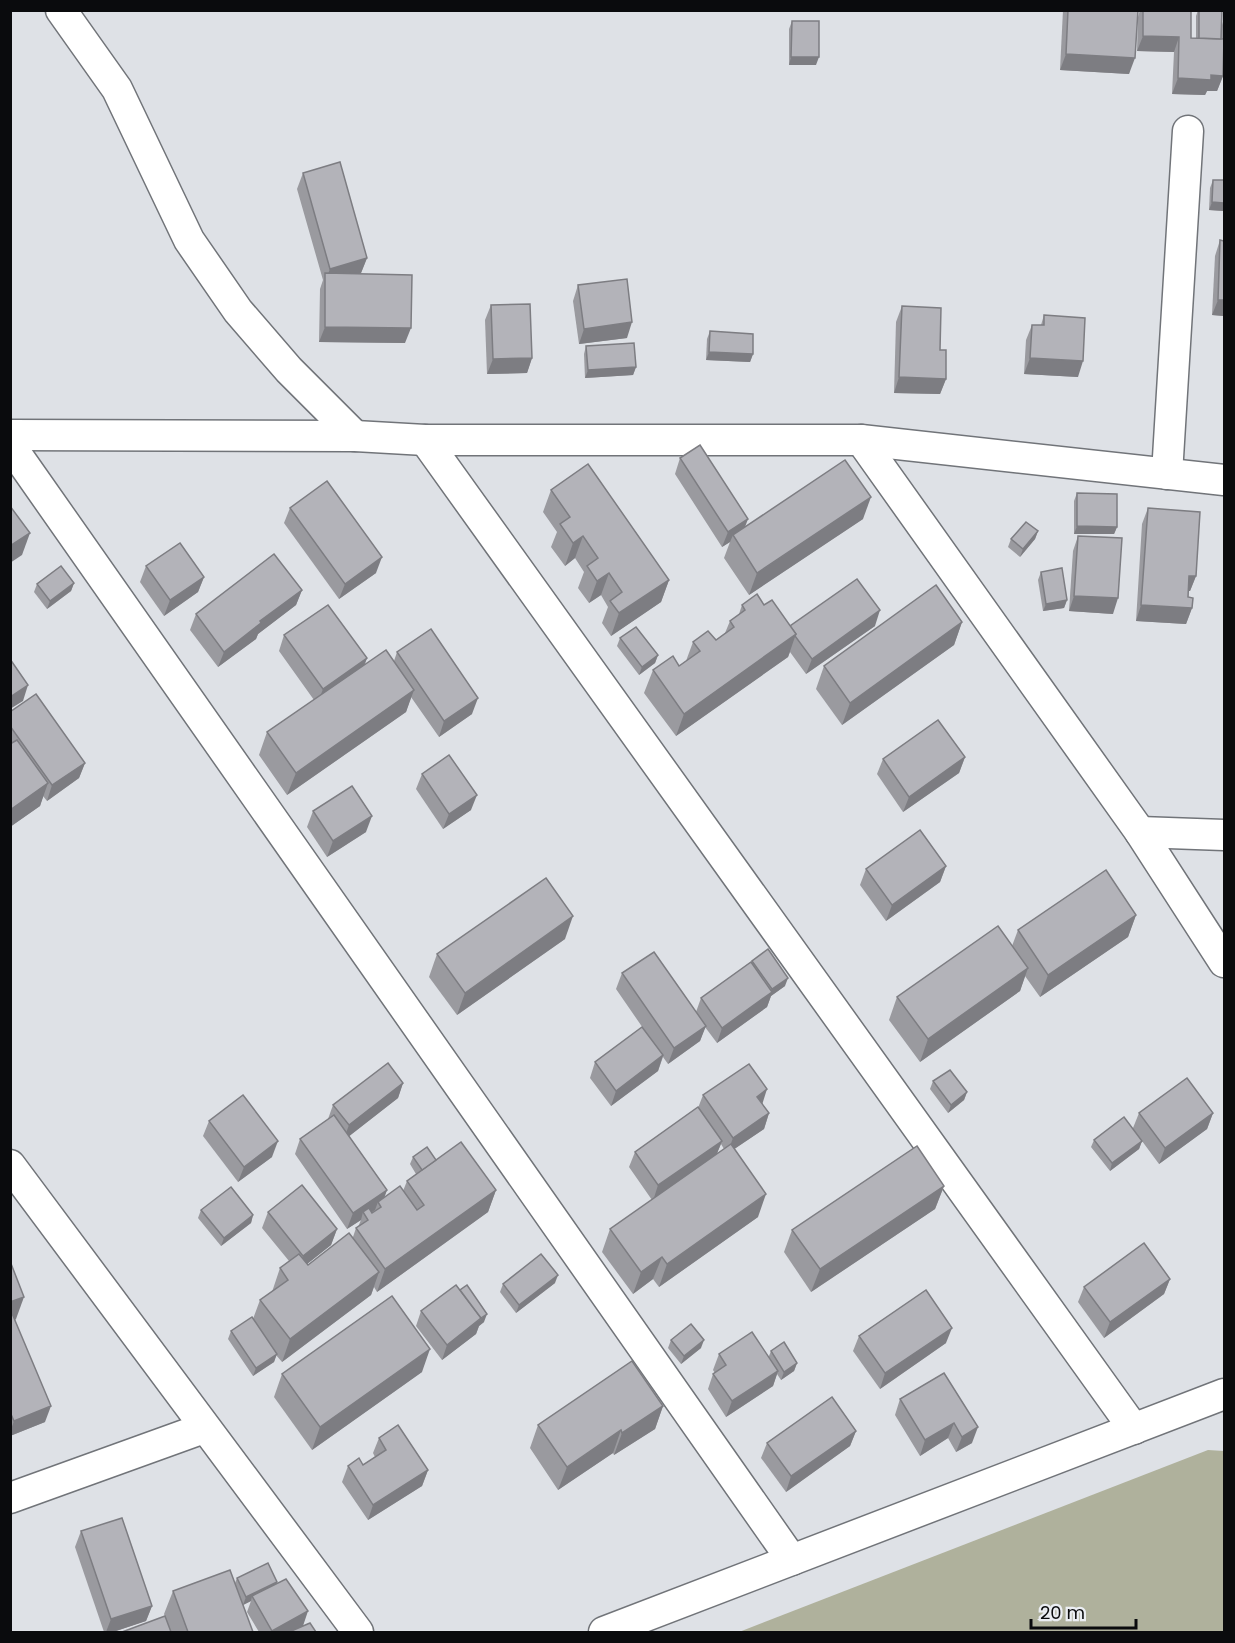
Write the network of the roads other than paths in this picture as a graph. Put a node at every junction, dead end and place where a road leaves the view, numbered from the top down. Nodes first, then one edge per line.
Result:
1 (62, 10) edge
2 (1188, 131) dead end
3 (10, 435) edge
4 (355, 436) junction
5 (425, 440) junction
6 (861, 440) junction
7 (10, 445) edge
8 (1167, 474) junction
9 (1224, 480) edge
10 (1140, 832) junction
11 (1224, 835) edge
12 (1224, 962) edge
13 (10, 1165) edge
14 (1224, 1394) edge
15 (204, 1428) junction
16 (1134, 1429) junction
17 (10, 1498) edge
18 (792, 1560) junction
19 (358, 1632) edge
20 (604, 1632) edge

1 - 4 street
2 - 8 street
3 - 4 street
4 - 5 street
5 - 6 street
5 - 16 street
6 - 8 street
6 - 10 street
7 - 18 street
8 - 9 street
10 - 11 street
10 - 12 street
13 - 15 street
14 - 16 street
15 - 17 street
15 - 19 street
16 - 18 street
18 - 20 street

